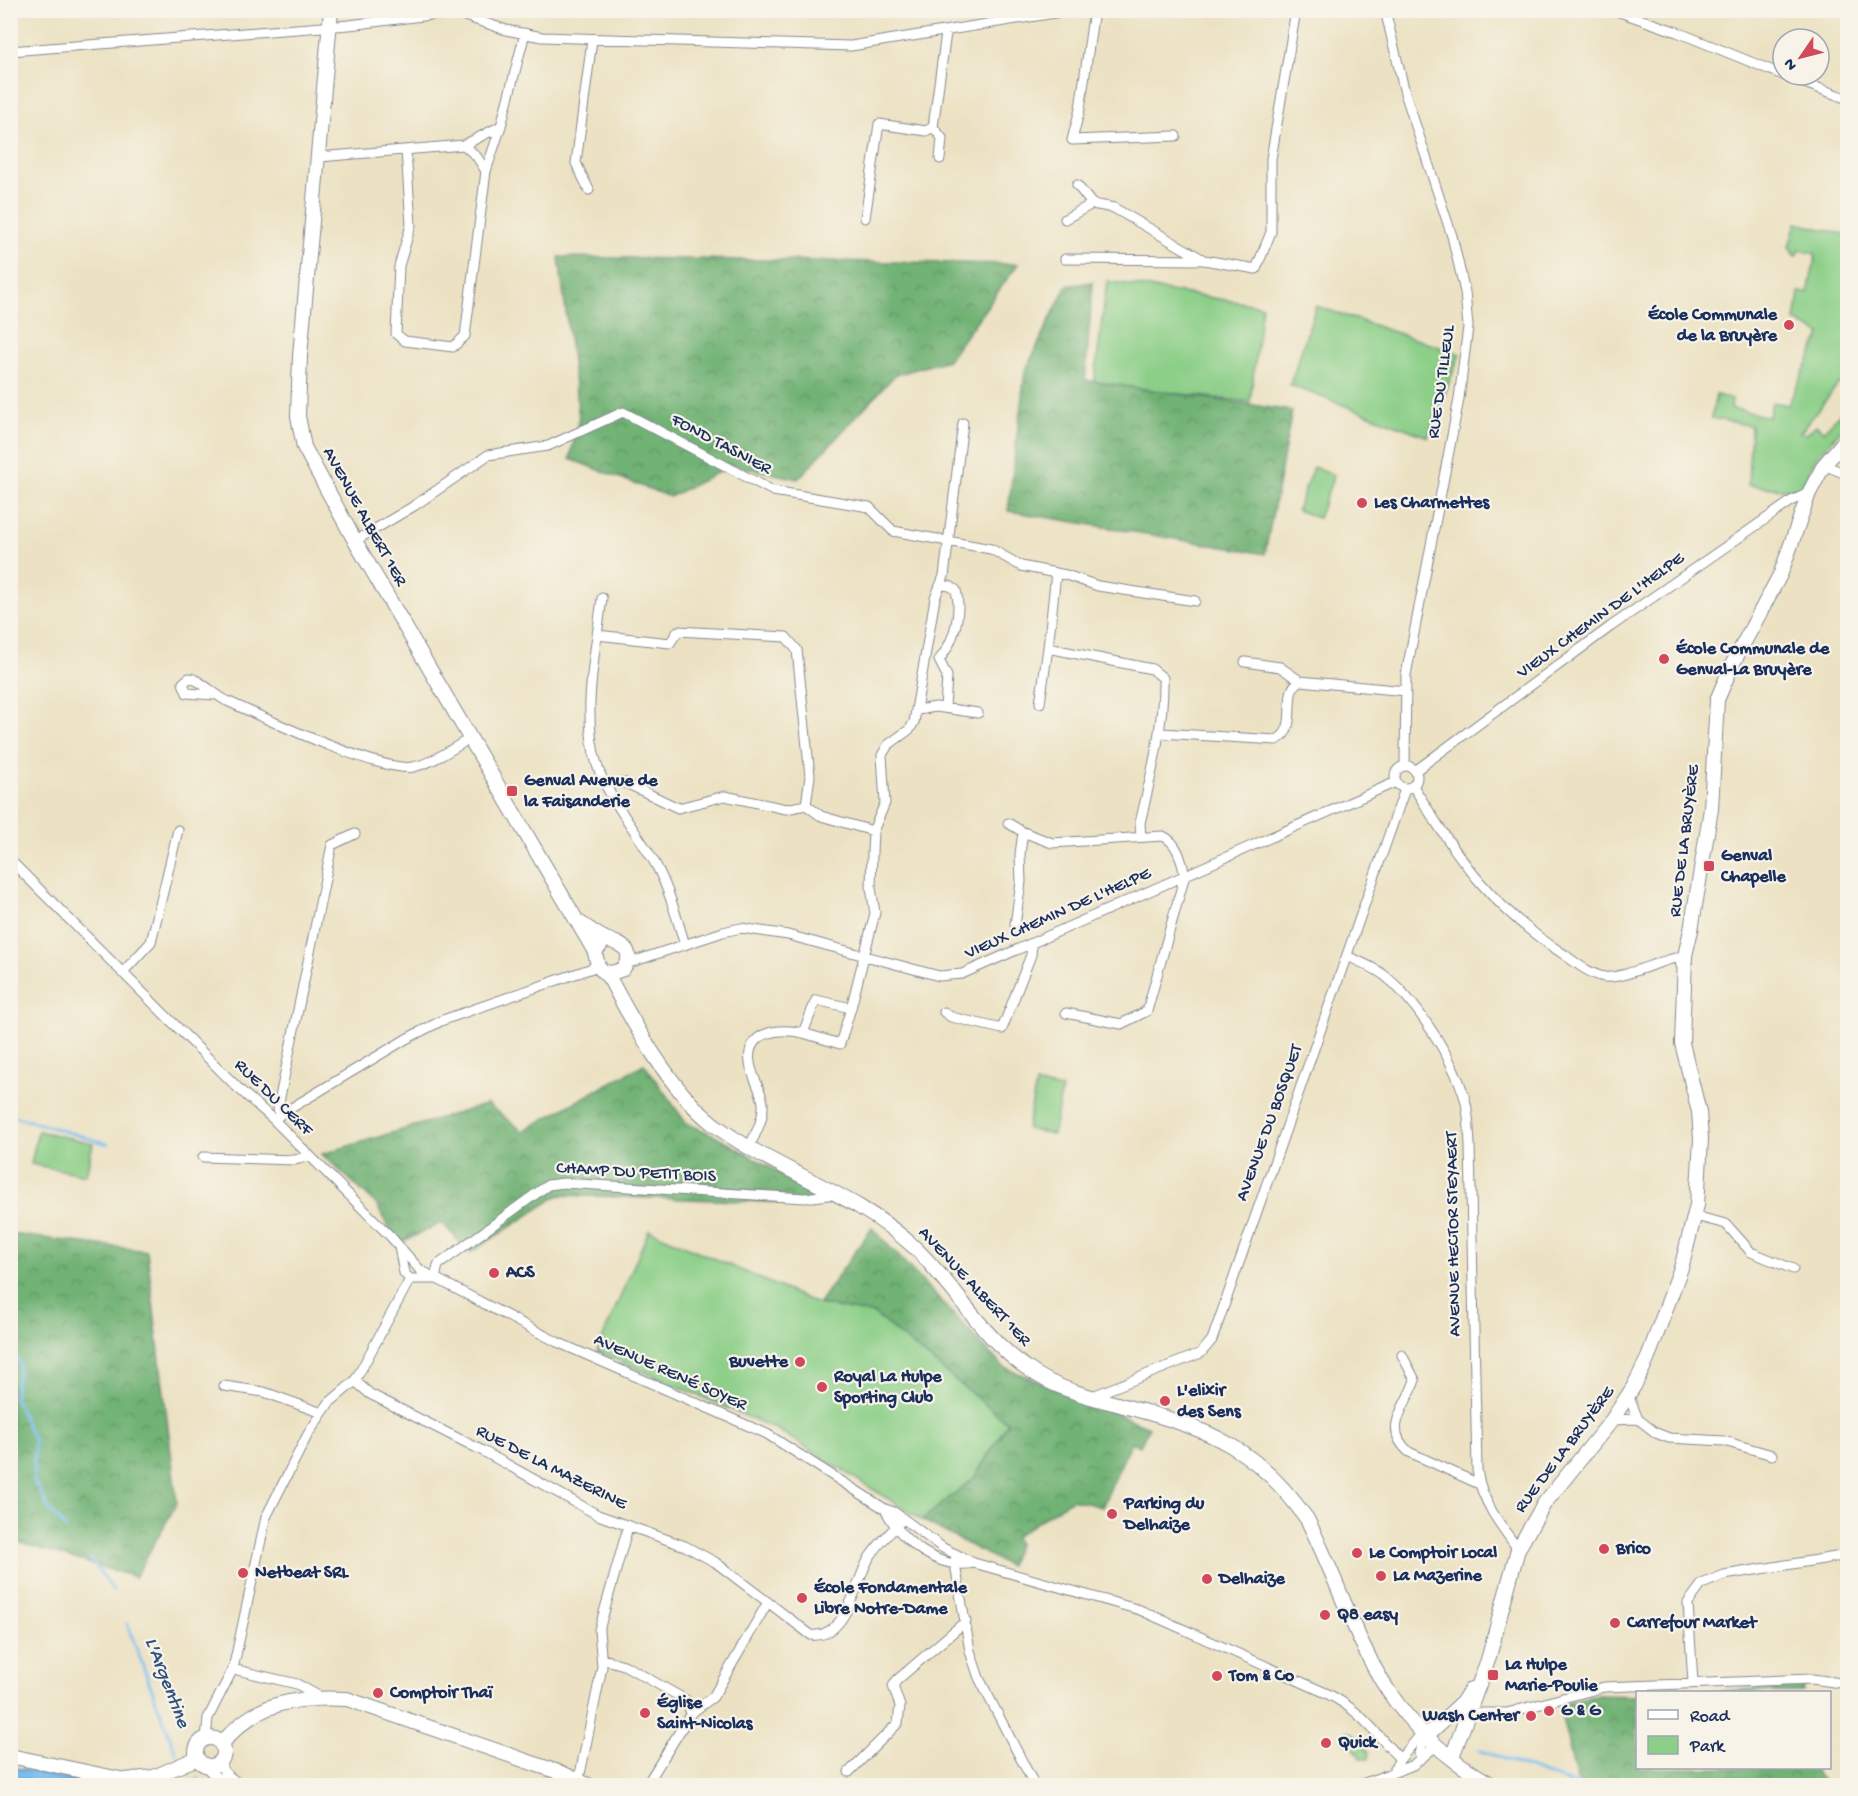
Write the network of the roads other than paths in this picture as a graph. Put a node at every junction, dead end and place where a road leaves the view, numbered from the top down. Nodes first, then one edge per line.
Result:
1 (471, 10) edge
2 (1073, 10) edge
3 (1094, 10) edge
4 (1296, 10) edge
5 (1385, 10) edge
6 (1399, 10) edge
7 (1406, 10) edge
8 (1614, 10) edge
9 (459, 14) junction
10 (331, 17) edge
11 (525, 33) junction
12 (946, 33) junction
13 (592, 40) junction
14 (10, 51) edge
15 (1771, 70) edge
16 (1816, 87) edge
17 (1848, 99) edge
18 (501, 126) junction
19 (933, 127) junction
20 (1176, 136) dead end
21 (464, 145) junction
22 (406, 151) junction
23 (319, 157) junction
24 (940, 159) dead end
25 (486, 171) junction
26 (1077, 185) dead end
27 (589, 190) dead end
28 (1092, 204) junction
29 (865, 218) dead end
30 (1065, 219) dead end
31 (1065, 259) dead end
32 (1204, 260) junction
33 (963, 423) dead end
34 (1848, 437) edge
35 (1824, 465) junction
36 (1848, 475) edge
37 (1809, 493) junction
38 (948, 540) junction
39 (355, 541) junction
40 (1056, 573) junction
41 (942, 585) junction
42 (602, 598) dead end
43 (1195, 601) dead end
44 (597, 635) junction
45 (1048, 648) junction
46 (926, 660) junction
47 (939, 660) junction
48 (1245, 662) dead end
49 (1300, 681) junction
50 (1406, 691) junction
51 (213, 695) dead end
52 (1040, 703) dead end
53 (945, 708) junction
54 (917, 710) junction
55 (978, 713) dead end
56 (1161, 733) junction
57 (471, 738) junction
58 (1405, 766) junction
59 (1415, 771) junction
60 (1396, 782) junction
61 (604, 783) junction
62 (1409, 787) junction
63 (806, 805) junction
64 (1008, 823) dead end
65 (178, 830) dead end
66 (873, 831) junction
67 (1023, 832) junction
68 (354, 834) dead end
69 (1141, 836) junction
70 (10, 860) edge
71 (1185, 875) junction
72 (577, 921) junction
73 (1015, 925) dead end
74 (608, 940) junction
75 (1032, 944) junction
76 (685, 945) junction
77 (595, 952) junction
78 (1347, 956) junction
79 (1685, 956) junction
80 (865, 957) junction
81 (615, 965) junction
82 (122, 974) junction
83 (851, 1008) junction
84 (944, 1012) dead end
85 (1066, 1013) dead end
86 (803, 1033) junction
87 (276, 1117) junction
88 (749, 1147) junction
89 (203, 1156) dead end
90 (309, 1156) junction
91 (835, 1194) junction
92 (1695, 1216) junction
93 (1792, 1269) dead end
94 (412, 1271) junction
95 (435, 1278) junction
96 (1402, 1355) dead end
97 (355, 1382) junction
98 (224, 1386) dead end
99 (1628, 1395) junction
100 (1090, 1397) junction
101 (322, 1413) junction
102 (1638, 1419) junction
103 (1612, 1420) junction
104 (1772, 1455) dead end
105 (1479, 1484) junction
106 (899, 1523) junction
107 (628, 1527) junction
108 (1518, 1549) junction
109 (1848, 1555) edge
110 (956, 1559) junction
111 (768, 1602) junction
112 (966, 1621) junction
113 (603, 1659) junction
114 (233, 1669) junction
115 (1482, 1673) junction
116 (1693, 1683) junction
117 (1848, 1684) edge
118 (322, 1698) junction
119 (691, 1713) junction
120 (1466, 1713) junction
121 (1428, 1738) junction
122 (206, 1739) junction
123 (221, 1745) junction
124 (1419, 1753) dead end
125 (10, 1756) edge
126 (1452, 1757) junction
127 (1400, 1759) junction
128 (207, 1762) junction
129 (849, 1772) dead end
130 (1392, 1773) junction
131 (583, 1784) edge
132 (242, 1785) edge
133 (646, 1785) edge
134 (1035, 1785) edge
135 (1357, 1785) edge
136 (1494, 1785) edge

1 - 9 street
2 - 12 street
3 - 20 street
4 - 32 street
5 - 50 street, RUE DU TILLEUL
6 - 7 street
8 - 15 street
9 - 10 street
9 - 11 street
10 - 14 street
10 - 23 main road, AVENUE ALBERT 1ER
11 - 13 street
11 - 18 street
12 - 13 street
12 - 19 street
13 - 27 street
16 - 17 street
18 - 21 street
18 - 25 street
19 - 24 street
19 - 29 street
21 - 22 street
21 - 25 street
22 - 23 street
22 - 25 street
23 - 39 main road, AVENUE ALBERT 1ER
26 - 28 street
28 - 30 street
28 - 32 street
31 - 32 street
33 - 38 street
34 - 35 main road, RUE DE LA BRUYÈRE
35 - 36 street
35 - 37 main road, RUE DE LA BRUYÈRE
37 - 59 street, VIEUX CHEMIN DE L'HELPE
37 - 79 main road, RUE DE LA BRUYÈRE
38 - 39 street, FOND TASNIER
38 - 40 street, FOND TASNIER
38 - 41 street
39 - 57 main road, AVENUE ALBERT 1ER
40 - 43 street, FOND TASNIER
40 - 45 street
41 - 46 street
41 - 47 street
42 - 44 street
44 - 61 street
44 - 63 street
45 - 52 street
45 - 56 street
46 - 47 street
46 - 54 street
47 - 53 street
48 - 49 street
49 - 50 street
49 - 56 street
50 - 58 street, RUE DU TILLEUL
51 - 57 street
53 - 54 street
53 - 55 street
54 - 66 street
56 - 69 street
57 - 72 main road, AVENUE ALBERT 1ER
58 - 59 street
58 - 60 street
59 - 62 street
60 - 62 street
60 - 71 street, VIEUX CHEMIN DE L'HELPE
61 - 63 street
61 - 76 street
62 - 78 street, AVENUE DU BOSQUET
62 - 79 street
63 - 66 street
64 - 67 street
65 - 82 street
66 - 80 street
67 - 69 street
67 - 73 street
68 - 87 street, RUE DU CERF
69 - 71 street
70 - 82 street, RUE DU CERF
71 - 75 street, VIEUX CHEMIN DE L'HELPE
71 - 85 street
72 - 74 main road, AVENUE ALBERT 1ER
72 - 77 main road, AVENUE ALBERT 1ER
74 - 77 main road
74 - 81 main road, AVENUE ALBERT 1ER
75 - 80 street, VIEUX CHEMIN DE L'HELPE
75 - 84 street
76 - 80 street, VIEUX CHEMIN DE L'HELPE
76 - 81 street, VIEUX CHEMIN DE L'HELPE
77 - 81 main road, AVENUE ALBERT 1ER
78 - 100 street, AVENUE DU BOSQUET
78 - 105 street, AVENUE HECTOR STEYAERT
79 - 92 main road, RUE DE LA BRUYÈRE
80 - 83 street
81 - 87 street, VIEUX CHEMIN DE L'HELPE
81 - 88 main road, AVENUE ALBERT 1ER
82 - 87 street, RUE DU CERF
83 - 86 street
83 - 86 street
86 - 88 street
87 - 90 street, RUE DU CERF
88 - 91 main road, AVENUE ALBERT 1ER
89 - 90 street
90 - 94 street, RUE DU CERF
91 - 95 street, CHAMP DU PETIT BOIS
91 - 100 main road, AVENUE ALBERT 1ER
92 - 93 street
92 - 99 main road, RUE DE LA BRUYÈRE
94 - 95 street, AVENUE RENÉ SOYER
94 - 97 street
95 - 106 street, AVENUE RENÉ SOYER
96 - 105 street
97 - 101 street
97 - 107 street, RUE DE LA MAZERINE
98 - 101 street
99 - 102 street
99 - 103 main road, RUE DE LA BRUYÈRE
100 - 121 main road, AVENUE ALBERT 1ER
101 - 114 street
102 - 103 street
102 - 104 street
103 - 108 main road, RUE DE LA BRUYÈRE
105 - 108 street, AVENUE HECTOR STEYAERT
106 - 110 street, AVENUE RENÉ SOYER
106 - 111 street, RUE DE LA MAZERINE
107 - 111 street, RUE DE LA MAZERINE
107 - 113 street
108 - 115 main road, RUE DE LA BRUYÈRE
109 - 116 street
110 - 112 street
110 - 127 street, AVENUE RENÉ SOYER
111 - 119 street
112 - 129 street
112 - 134 street
113 - 119 street
113 - 131 street
114 - 118 street
114 - 122 street
115 - 120 main road, RUE DE LA BRUYÈRE
115 - 121 main road, RUE DE LA BRUYÈRE
116 - 117 street
116 - 120 street
118 - 123 main road
118 - 131 main road
119 - 133 street
120 - 126 main road, RUE DE LA BRUYÈRE
121 - 124 street
121 - 126 main road, AVENUE ALBERT 1ER
121 - 127 street
121 - 130 street
122 - 123 main road
122 - 128 main road
123 - 128 main road
125 - 128 main road
126 - 136 main road, AVENUE ALBERT 1ER
127 - 130 street
128 - 132 street
130 - 135 street

